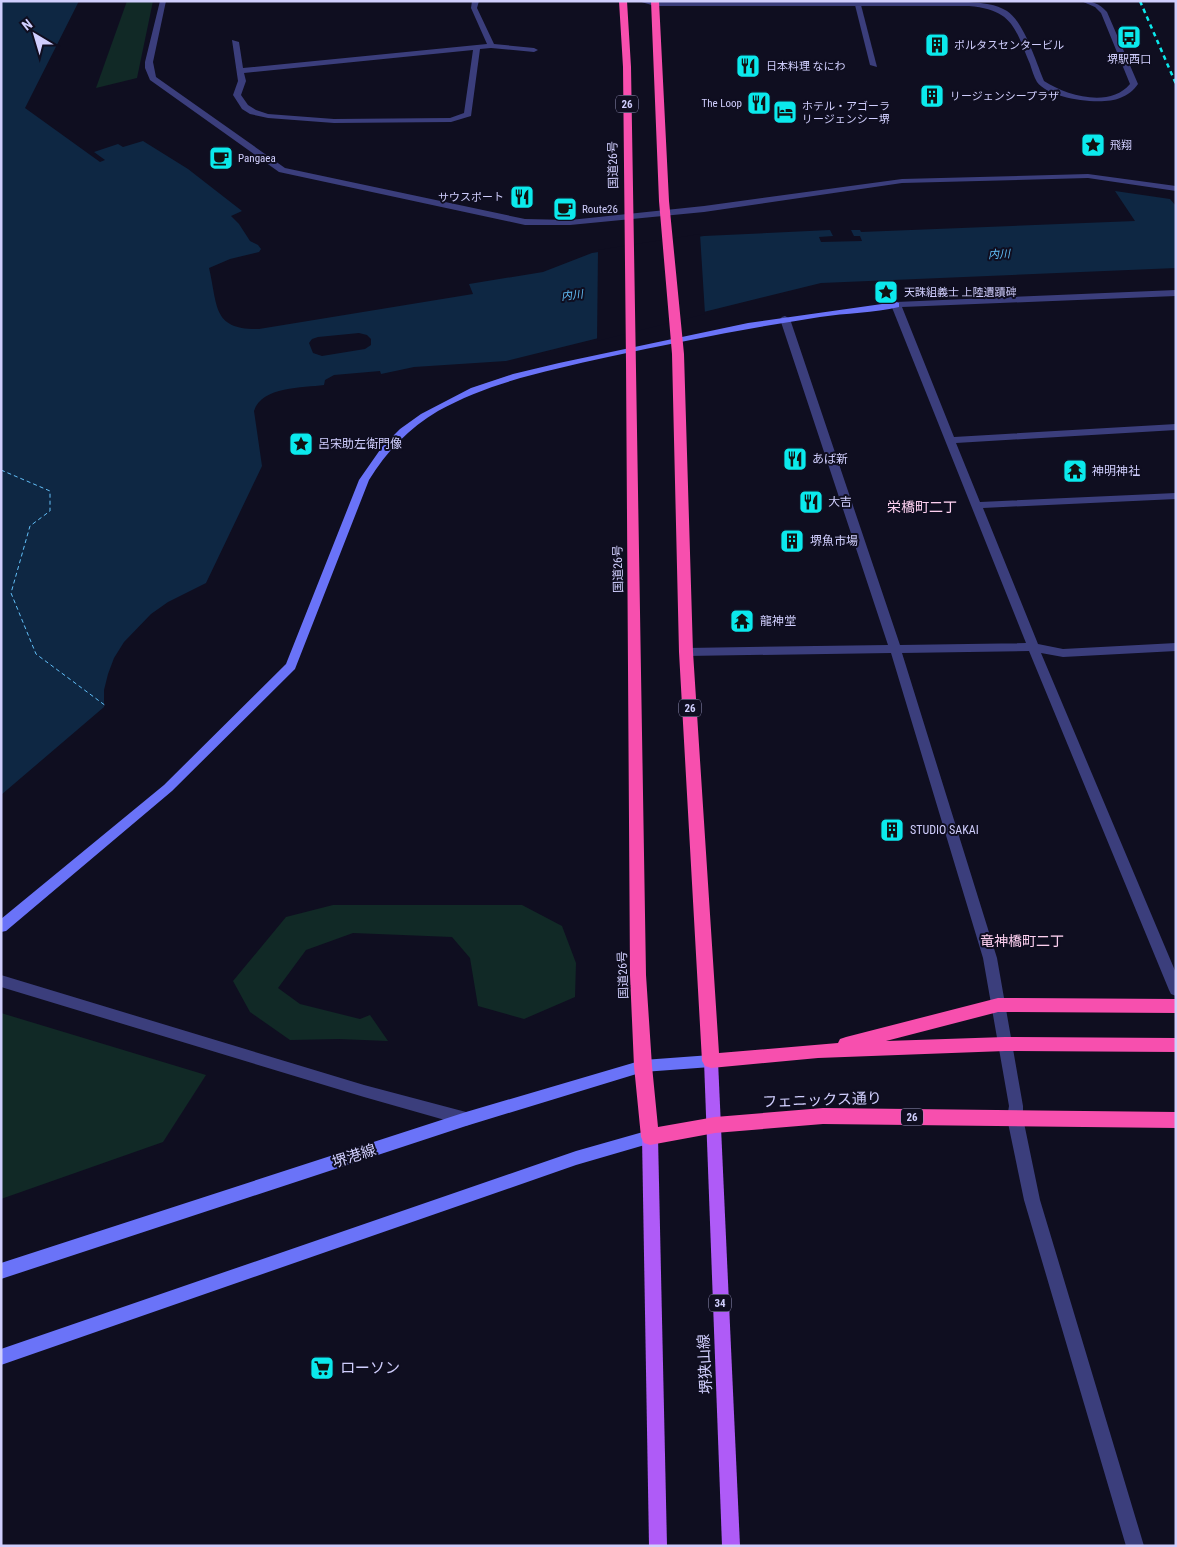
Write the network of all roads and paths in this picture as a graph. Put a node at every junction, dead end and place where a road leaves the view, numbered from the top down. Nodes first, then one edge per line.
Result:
1 (163, 1) edge
2 (476, 1) edge
3 (623, 1) edge
4 (641, 1) edge
5 (1084, 1) edge
6 (655, 3) edge
7 (858, 5) junction
8 (235, 42) dead end
9 (491, 46) junction
10 (478, 47) junction
11 (534, 50) dead end
12 (874, 65) dead end
13 (240, 71) junction
14 (1176, 189) edge
15 (1176, 292) edge
16 (896, 305) junction
17 (785, 319) junction
18 (1176, 427) edge
19 (950, 440) junction
20 (1176, 496) edge
21 (977, 506) junction
22 (1033, 646) junction
23 (1176, 647) edge
24 (895, 648) junction
25 (686, 652) junction
26 (1, 926) edge
27 (1, 981) edge
28 (1176, 990) edge
29 (998, 1005) junction
30 (1176, 1006) edge
31 (1005, 1044) junction
32 (1176, 1045) edge
33 (818, 1051) junction
34 (711, 1061) junction
35 (643, 1066) junction
36 (1015, 1118) junction
37 (466, 1119) junction
38 (1176, 1120) edge
39 (715, 1124) junction
40 (650, 1137) junction
41 (1, 1271) edge
42 (1, 1357) edge
43 (658, 1546) edge
44 (732, 1546) edge
45 (1135, 1546) edge

1 - 14 street
2 - 9 street
3 - 35 highway, 国道26号 / 26
4 - 6 street
5 - 7 street
6 - 7 street
6 - 25 highway, 26
7 - 12 street
8 - 13 street
9 - 10 street
9 - 11 street
10 - 13 street
10 - 13 street
15 - 16 street
16 - 17 street
16 - 19 street
17 - 24 street
17 - 26 street
18 - 19 street
19 - 21 street
20 - 21 street
21 - 22 street
22 - 23 street
22 - 24 street
22 - 28 street
24 - 25 street
24 - 29 street
25 - 34 highway, 26
27 - 37 street
29 - 30 highway
29 - 31 street
29 - 33 highway
31 - 32 highway
31 - 33 highway
31 - 36 street
33 - 34 highway
34 - 35 street, 堺港線
34 - 39 main road, 堺狭山線 / 34
35 - 37 street, 堺港線
35 - 40 highway, 国道26号 / 26
36 - 38 highway, フェニックス通り / 26
36 - 39 highway, フェニックス通り / 26
36 - 45 street
37 - 41 street, 堺港線
39 - 40 highway, フェニックス通り / 26
39 - 44 main road, 堺狭山線 / 34
40 - 42 street
40 - 43 main road

